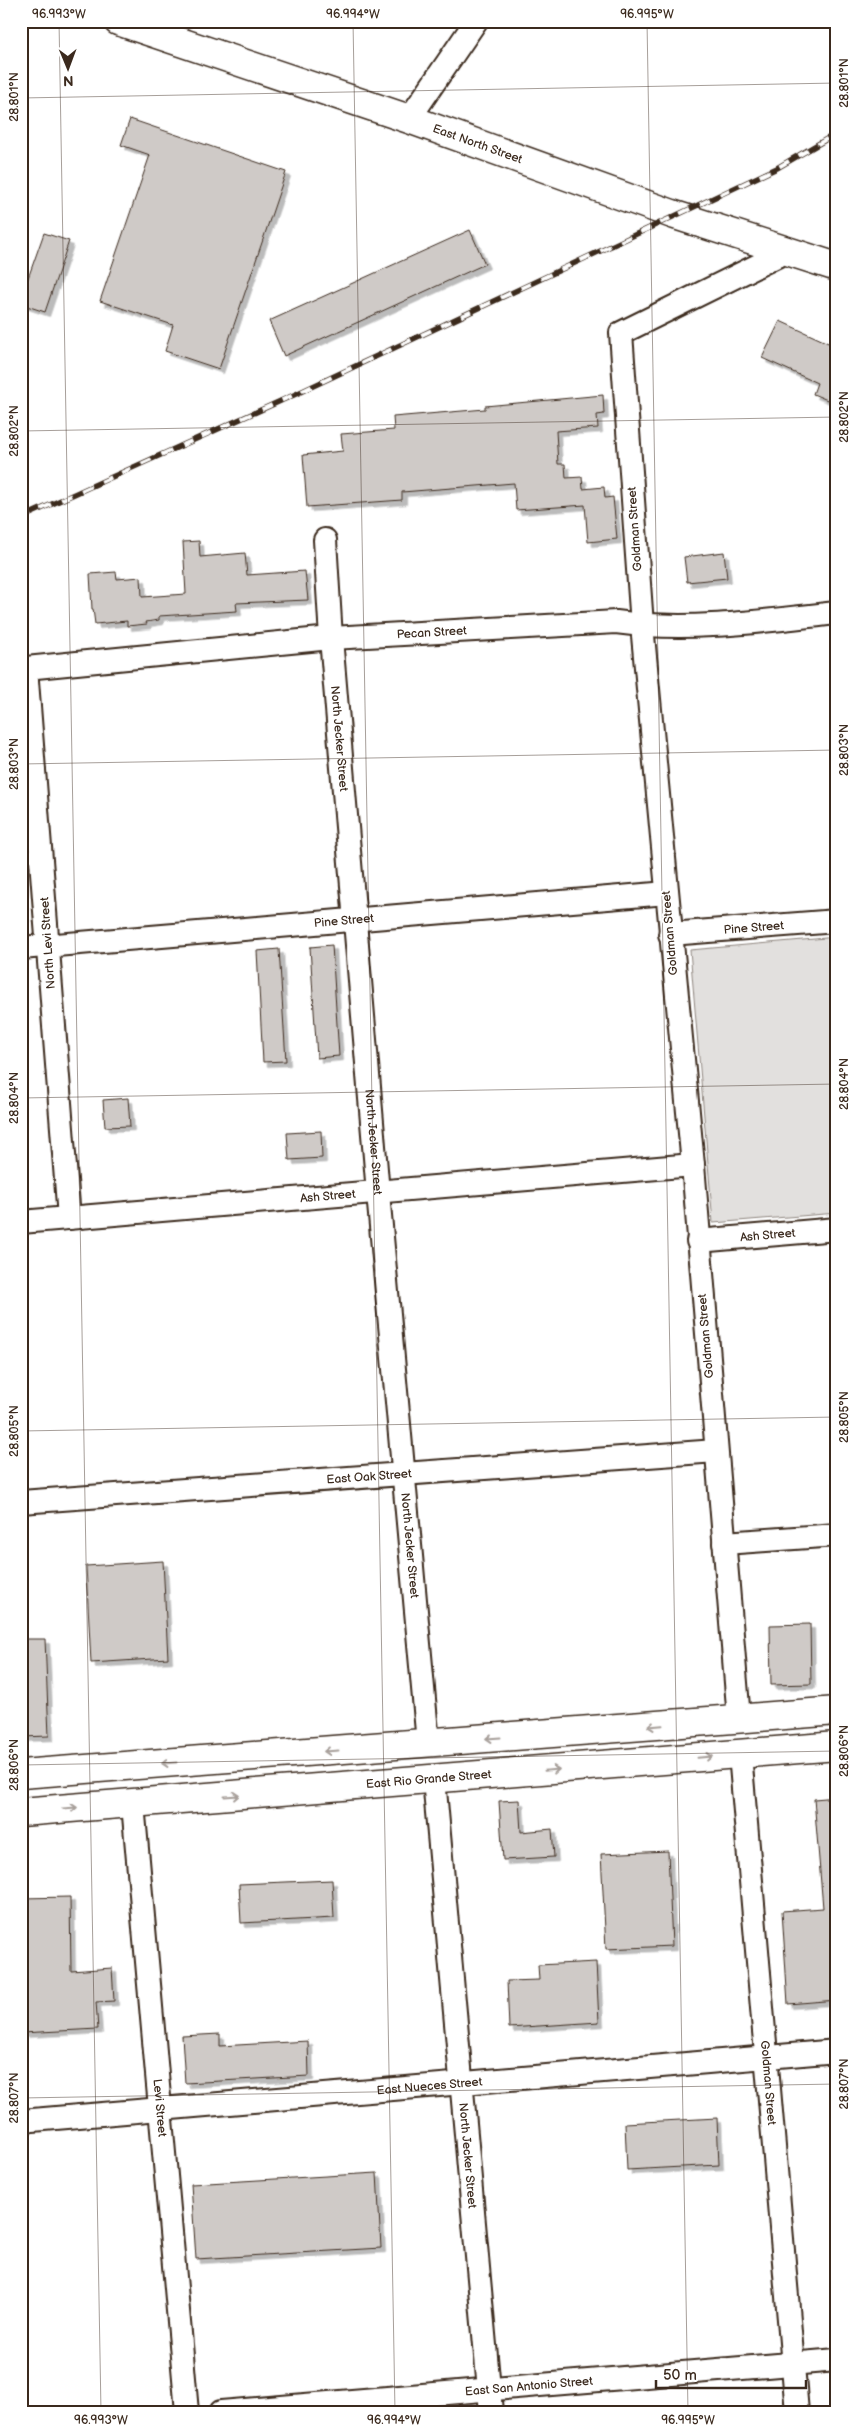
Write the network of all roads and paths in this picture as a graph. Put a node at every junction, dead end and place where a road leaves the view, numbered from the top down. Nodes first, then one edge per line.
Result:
1 (118, 21) edge
2 (476, 21) edge
3 (409, 119) junction
4 (789, 250) junction
5 (837, 267) edge
6 (325, 540) dead end
7 (837, 613) edge
8 (642, 625) junction
9 (331, 638) junction
10 (26, 668) joint
11 (667, 893) junction
12 (355, 920) junction
13 (837, 921) edge
14 (670, 934) junction
15 (48, 946) junction
16 (21, 948) edge
17 (693, 1165) junction
18 (378, 1193) junction
19 (70, 1218) junction
20 (21, 1222) edge
21 (837, 1229) edge
22 (698, 1241) junction
23 (716, 1451) junction
24 (403, 1473) junction
25 (21, 1502) edge
26 (837, 1535) edge
27 (724, 1544) junction
28 (831, 1711) edge
29 (739, 1719) junction
30 (428, 1743) junction
31 (837, 1746) edge
32 (740, 1754) junction
33 (657, 1761) junction
34 (21, 1774) edge
35 (434, 1779) junction
36 (132, 1804) junction
37 (21, 1812) edge
38 (837, 2051) edge
39 (765, 2057) junction
40 (462, 2084) junction
41 (158, 2108) junction
42 (21, 2121) edge
43 (837, 2360) edge
44 (793, 2364) junction
45 (490, 2401) edge
46 (187, 2412) edge
47 (221, 2412) edge
48 (797, 2412) edge

1 - 3 main road, East North Street
2 - 3 street
3 - 4 main road, East North Street
4 - 5 main road, East North Street
4 - 8 street, Goldman Street
6 - 9 street, North Jecker Street
7 - 8 street, Pecan Street
8 - 9 street, Pecan Street
8 - 11 street, Goldman Street
9 - 10 street, Pecan Street
9 - 12 street, North Jecker Street
10 - 15 street, North Levi Street
11 - 12 street, Pine Street
11 - 14 street, Goldman Street
12 - 15 street, Pine Street
12 - 18 street, North Jecker Street
13 - 14 street, Pine Street
14 - 17 street, Goldman Street
15 - 16 street, Pine Street
15 - 19 street, North Levi Street
17 - 18 street, Ash Street
17 - 22 street, Goldman Street
18 - 19 street, Ash Street
18 - 24 street, North Jecker Street
19 - 20 street, Ash Street
21 - 22 street, Ash Street
22 - 23 street, Goldman Street
23 - 24 street, East Oak Street
23 - 27 street, Goldman Street
24 - 25 street, East Oak Street
24 - 30 street, North Jecker Street
26 - 27 street
27 - 29 street, Goldman Street
28 - 29 main road
28 - 32 main road
29 -> 30 main road
29 - 33 main road
30 -> 34 main road
31 - 32 main road, East Rio Grande Street
33 -> 32 main road, East Rio Grande Street
32 - 39 street, Goldman Street
35 -> 33 main road, East Rio Grande Street
36 -> 35 main road, East Rio Grande Street
35 - 40 street, North Jecker Street
37 -> 36 main road, East Rio Grande Street
36 - 41 street, Levi Street
38 - 39 street, East Nueces Street
39 - 40 street, East Nueces Street
39 - 44 street, Goldman Street
40 - 41 street, East Nueces Street
40 - 45 street, North Jecker Street
41 - 42 street, East Nueces Street
41 - 46 street, Levi Street
43 - 44 street, East San Antonio Street
44 - 45 street, East San Antonio Street
44 - 48 street, Goldman Street
45 - 47 street, East San Antonio Street

